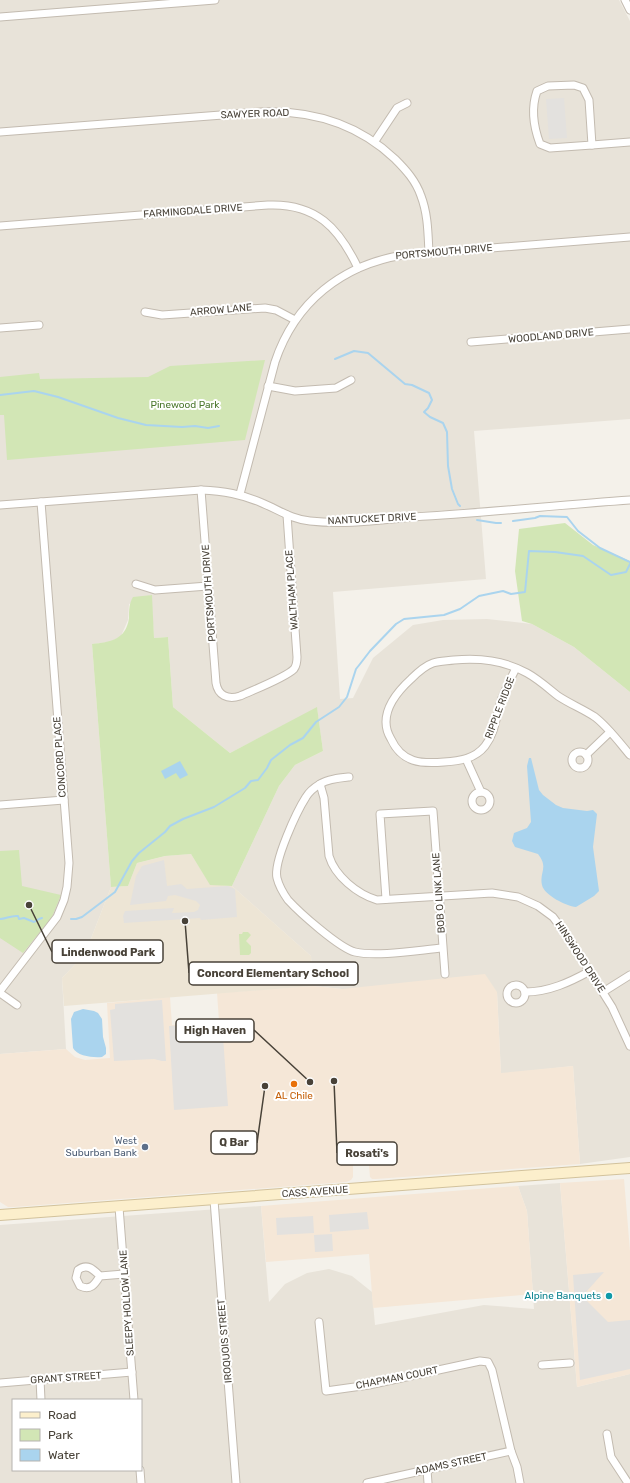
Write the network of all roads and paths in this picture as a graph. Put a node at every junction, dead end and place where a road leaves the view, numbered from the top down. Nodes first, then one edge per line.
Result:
1 (215, 0) edge
2 (625, 0) edge
3 (630, 10) edge
4 (0, 17) edge
5 (407, 103) dead end
6 (0, 132) edge
7 (375, 142) junction
8 (630, 142) edge
9 (592, 145) junction
10 (0, 226) edge
11 (630, 237) edge
12 (429, 253) junction
13 (358, 268) junction
14 (145, 312) dead end
15 (295, 320) junction
16 (39, 325) dead end
17 (0, 328) edge
18 (630, 329) edge
19 (471, 342) dead end
20 (351, 380) dead end
21 (268, 386) junction
22 (201, 490) junction
23 (240, 494) junction
24 (630, 500) edge
25 (41, 502) junction
26 (0, 505) edge
27 (287, 516) junction
28 (136, 584) dead end
29 (208, 586) junction
30 (516, 668) junction
31 (221, 694) joint
32 (610, 732) junction
33 (586, 755) dead end
34 (630, 755) edge
35 (466, 759) junction
36 (349, 777) dead end
37 (320, 784) junction
38 (481, 792) dead end
39 (64, 800) junction
40 (0, 805) edge
41 (435, 896) junction
42 (386, 899) junction
43 (442, 948) junction
44 (590, 971) junction
45 (445, 974) dead end
46 (630, 975) edge
47 (0, 992) edge
48 (525, 992) dead end
49 (603, 992) junction
50 (17, 1005) dead end
51 (630, 1046) edge
52 (630, 1168) edge
53 (214, 1200) junction
54 (119, 1207) junction
55 (0, 1215) edge
56 (124, 1274) junction
57 (100, 1276) dead end
58 (319, 1322) dead end
59 (570, 1363) dead end
60 (542, 1365) dead end
61 (132, 1372) junction
62 (40, 1380) junction
63 (0, 1382) edge
64 (42, 1399) edge
65 (134, 1399) edge
66 (607, 1434) dead end
67 (511, 1451) junction
68 (426, 1470) junction
69 (140, 1471) edge
70 (141, 1483) edge
71 (236, 1483) edge
72 (367, 1483) edge
73 (428, 1483) edge
74 (520, 1483) edge
75 (628, 1483) edge

1 - 4 street
2 - 3 street
5 - 7 street
6 - 7 street, SAWYER ROAD
7 - 12 street, SAWYER ROAD
8 - 9 street
9 - 9 street
10 - 13 street, FARMINGDALE DRIVE
11 - 12 street, PORTSMOUTH DRIVE
12 - 13 street, PORTSMOUTH DRIVE
13 - 15 street, PORTSMOUTH DRIVE
14 - 15 street, ARROW LANE
15 - 21 street, PORTSMOUTH DRIVE
16 - 17 street
18 - 19 street, WOODLAND DRIVE
20 - 21 street
21 - 23 street, PORTSMOUTH DRIVE
22 - 23 street, NANTUCKET DRIVE
22 - 25 street, NANTUCKET DRIVE
22 - 29 street, PORTSMOUTH DRIVE
23 - 27 street, NANTUCKET DRIVE
24 - 27 street, NANTUCKET DRIVE
25 - 26 street, NANTUCKET DRIVE
25 - 39 street, CONCORD PLACE
27 - 31 street, WALTHAM PLACE
28 - 29 street
29 - 31 street, PORTSMOUTH DRIVE
30 - 32 street, RIPPLE RIDGE
30 - 35 street, RIPPLE RIDGE
30 - 35 street, RIPPLE RIDGE
32 - 33 street
32 - 34 street, RIPPLE RIDGE
35 - 38 street
36 - 37 street
37 - 42 street, HINSWOOD DRIVE
37 - 43 street
39 - 40 street
39 - 47 street, CONCORD PLACE
41 - 42 street, HINSWOOD DRIVE
41 - 42 street, BOB O LINK LANE
41 - 43 street, BOB O LINK LANE
41 - 44 street, HINSWOOD DRIVE
43 - 45 street, BOB O LINK LANE
44 - 48 street
44 - 49 street, HINSWOOD DRIVE
46 - 49 street
47 - 50 street, CONCORD PLACE
49 - 51 street, HINSWOOD DRIVE
52 - 53 main road, CASS AVENUE
53 - 54 main road, CASS AVENUE
53 - 71 street, IROQUOIS STREET
54 - 55 main road, CASS AVENUE
54 - 56 street, SLEEPY HOLLOW LANE
56 - 57 street
56 - 61 street, SLEEPY HOLLOW LANE
58 - 67 street, CHAPMAN COURT
59 - 60 street
61 - 62 street, GRANT STREET
61 - 65 street, SLEEPY HOLLOW LANE
62 - 63 street, GRANT STREET
62 - 64 street
66 - 75 street
67 - 68 street, ADAMS STREET
67 - 74 street
68 - 72 street, ADAMS STREET
68 - 73 street
69 - 70 street

